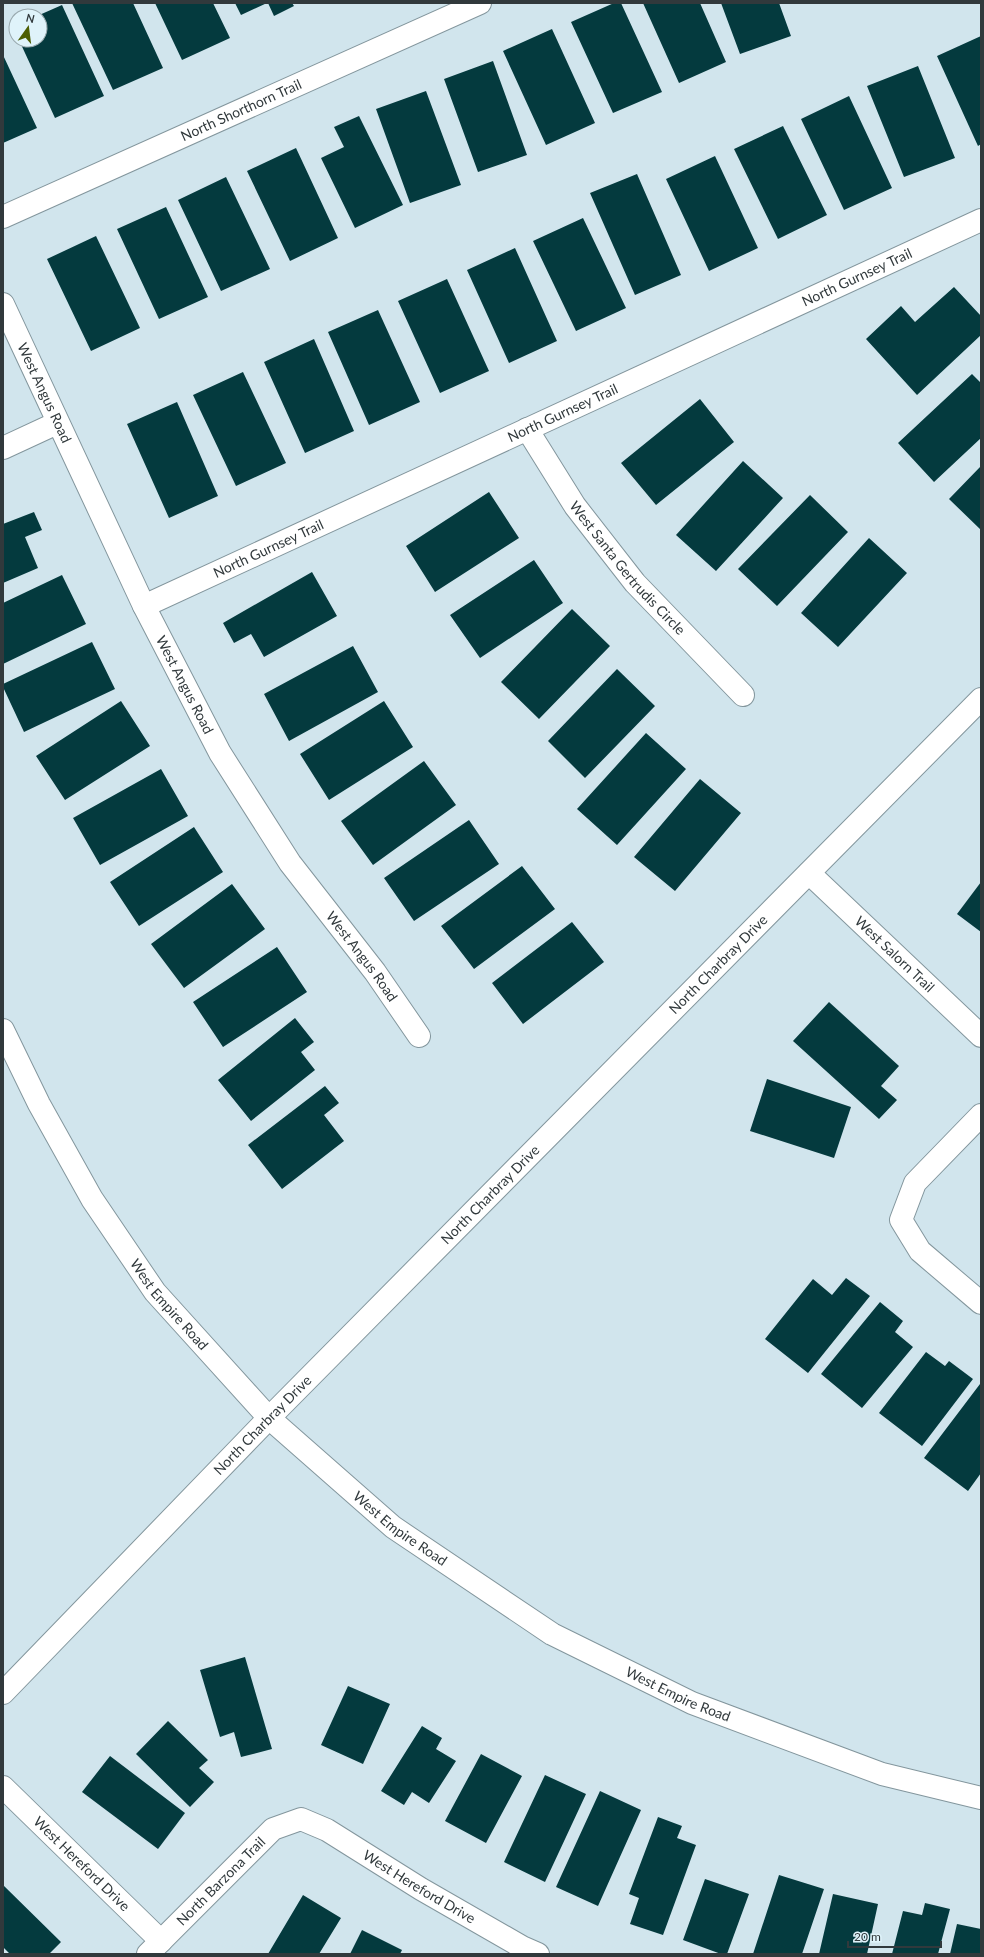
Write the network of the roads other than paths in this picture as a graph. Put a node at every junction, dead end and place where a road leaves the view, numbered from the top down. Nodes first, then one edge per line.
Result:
1 (480, 3) edge
2 (3, 217) edge
3 (981, 220) edge
4 (3, 304) edge
5 (57, 423) junction
6 (527, 429) junction
7 (3, 448) edge
8 (144, 606) junction
9 (743, 695) dead end
10 (981, 699) edge
11 (809, 873) junction
12 (3, 1030) edge
13 (419, 1036) dead end
14 (981, 1036) edge
15 (981, 1115) edge
16 (981, 1303) edge
17 (269, 1418) junction
18 (3, 1693) edge
19 (3, 1787) edge
20 (981, 1798) edge
21 (300, 1819) joint
22 (155, 1947) edge
23 (538, 1954) edge

1 - 2 street, North Shorthorn Trail
3 - 6 street, North Gurnsey Trail
4 - 5 street, West Angus Road
5 - 7 street
5 - 8 street, West Angus Road
6 - 8 street, North Gurnsey Trail
6 - 9 street, West Santa Gertrudis Circle
8 - 13 street, West Angus Road
10 - 11 street, North Charbray Drive
11 - 14 street, West Salorn Trail
11 - 17 street, North Charbray Drive
12 - 17 street, West Empire Road
15 - 16 street
17 - 18 street, North Charbray Drive
17 - 20 street, West Empire Road
19 - 22 street, West Hereford Drive
21 - 22 street, North Barzona Trail
21 - 23 street, West Hereford Drive

